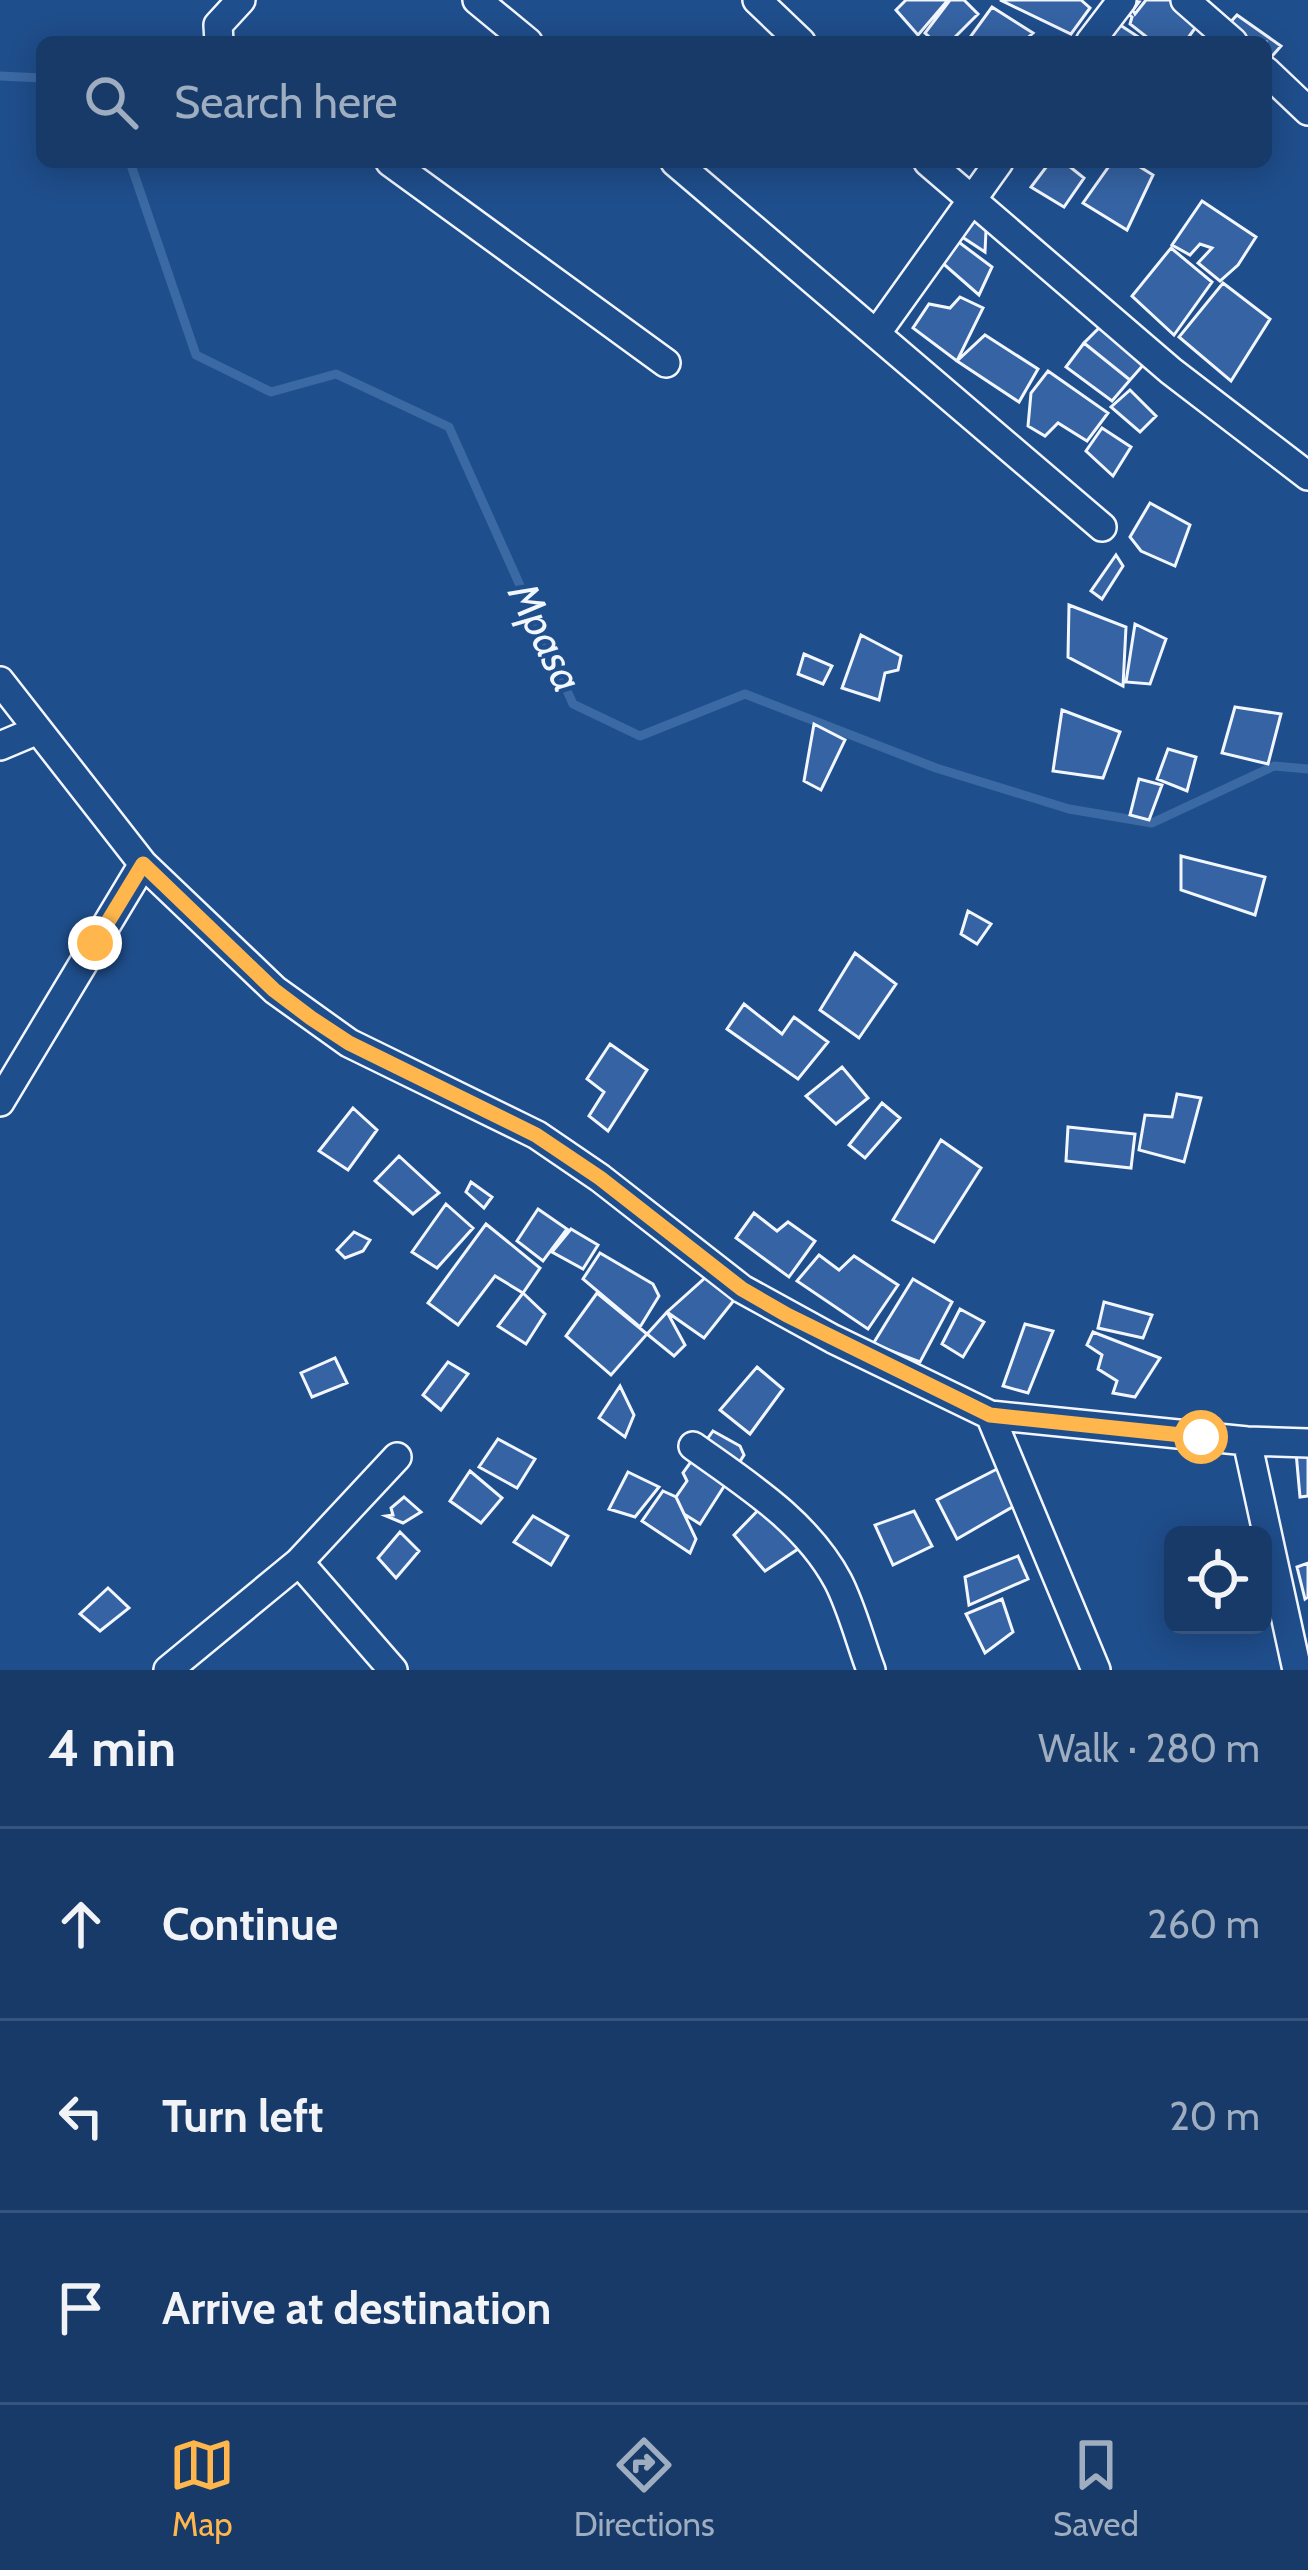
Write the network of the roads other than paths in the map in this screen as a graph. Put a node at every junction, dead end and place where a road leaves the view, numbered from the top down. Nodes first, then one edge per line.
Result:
1 (241, 0) edge
2 (477, 0) edge
3 (757, 0) edge
4 (1122, 0) edge
5 (1185, 0) edge
6 (219, 36) edge
7 (521, 36) edge
8 (795, 36) edge
9 (1095, 36) edge
10 (1226, 36) edge
11 (1272, 77) edge
12 (1308, 110) edge
13 (398, 168) edge
14 (682, 168) edge
15 (934, 168) edge
16 (994, 168) edge
17 (969, 201) junction
18 (876, 334) junction
19 (666, 363) dead end
20 (1308, 476) edge
21 (1102, 527) dead end
22 (0, 681) edge
23 (38, 730) junction
24 (0, 746) edge
25 (143, 864) junction
26 (0, 1102) edge
27 (990, 1415) junction
28 (1247, 1442) junction
29 (1308, 1443) edge
30 (693, 1446) dead end
31 (398, 1457) dead end
32 (298, 1562) junction
33 (187, 1665) edge
34 (393, 1670) edge
35 (871, 1670) edge
36 (1096, 1670) edge
37 (1298, 1670) edge

1 - 6 street
2 - 7 street
3 - 8 street
4 - 9 street
5 - 10 street
11 - 12 street
13 - 19 street
14 - 18 street
15 - 17 street
16 - 17 street
17 - 18 street
17 - 20 street
18 - 21 street
22 - 23 street
23 - 24 street
23 - 25 street
25 - 26 street
25 - 27 street
27 - 28 street
27 - 36 street
28 - 29 street
28 - 37 street
30 - 35 street
31 - 32 street
32 - 33 street
32 - 34 street

